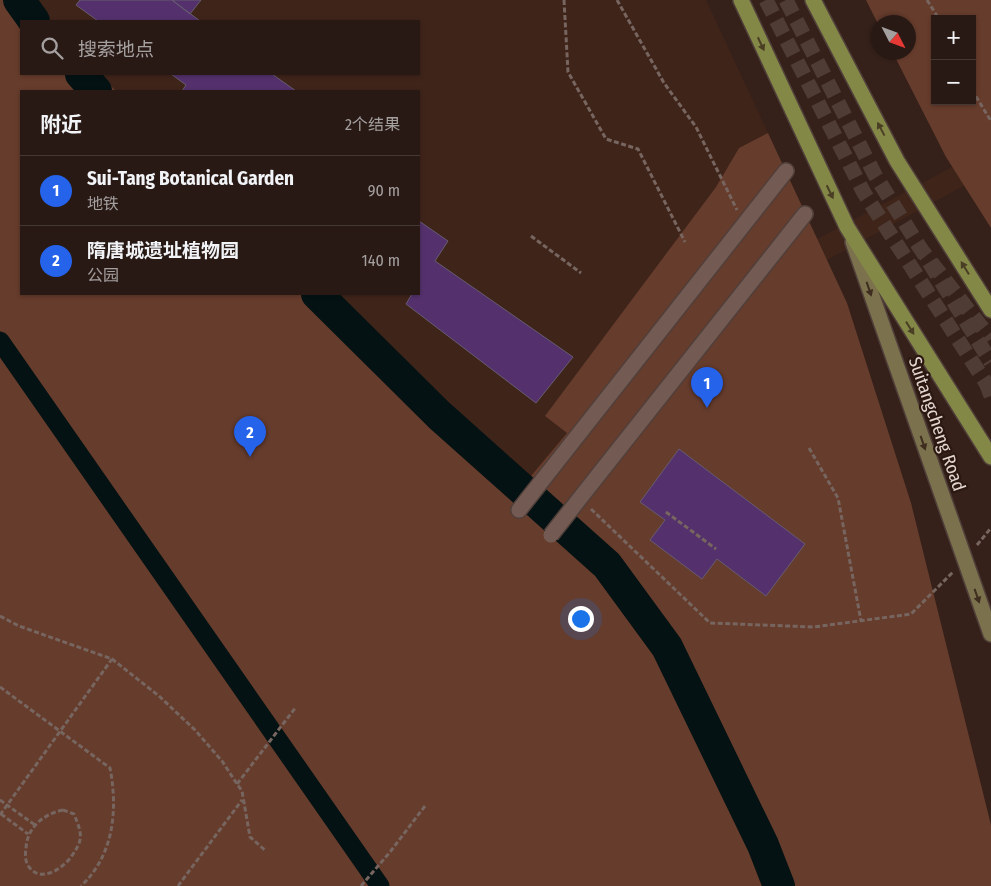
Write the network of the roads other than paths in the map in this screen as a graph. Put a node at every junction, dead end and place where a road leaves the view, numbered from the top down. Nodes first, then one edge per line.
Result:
1 (741, 0) edge
2 (813, 0) edge
3 (786, 172) dead end
4 (805, 214) dead end
5 (847, 227) junction
6 (991, 310) edge
7 (991, 457) edge
8 (519, 510) dead end
9 (551, 535) dead end
10 (991, 634) edge

1 -> 5 main road
6 -> 2 main road
3 - 8 street
4 - 9 street, bridge
5 -> 7 main road
5 -> 10 main road, Suitangcheng Road

